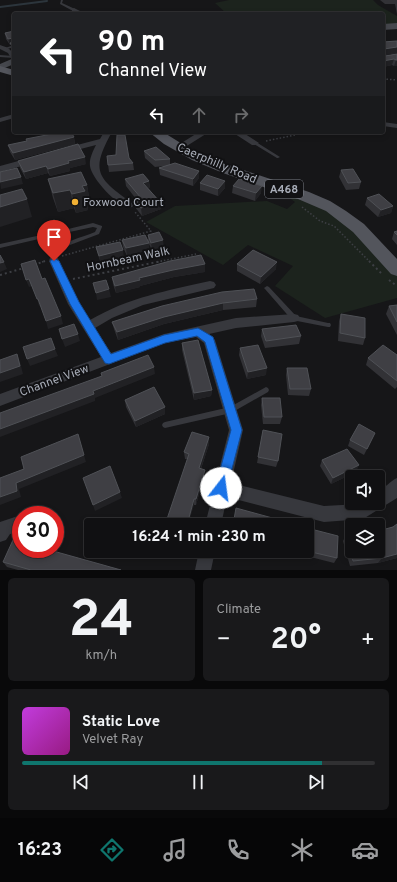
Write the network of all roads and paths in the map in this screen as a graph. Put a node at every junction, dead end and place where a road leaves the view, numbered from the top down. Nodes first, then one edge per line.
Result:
1 (62, 0) edge
2 (74, 10) joint
3 (78, 12) edge
4 (397, 26) edge
5 (385, 27) edge
6 (12, 47) edge
7 (1, 52) edge
8 (12, 56) edge
9 (12, 60) edge
10 (0, 68) edge
11 (12, 72) edge
12 (385, 79) edge
13 (397, 80) edge
14 (12, 117) edge
15 (0, 120) edge
16 (385, 124) edge
17 (397, 126) edge
18 (107, 134) edge
19 (158, 134) edge
20 (202, 134) edge
21 (239, 134) edge
22 (295, 135) dead end
23 (103, 141) junction
24 (255, 143) junction
25 (179, 147) junction
26 (60, 152) edge
27 (45, 156) edge
28 (278, 157) dead end
29 (0, 169) edge
30 (129, 205) joint
31 (301, 206) dead end
32 (54, 221) dead end
33 (58, 234) junction
34 (0, 246) edge
35 (196, 254) edge
36 (54, 260) junction
37 (397, 270) edge
38 (0, 275) edge
39 (64, 281) junction
40 (210, 285) dead end
41 (397, 286) edge
42 (268, 288) dead end
43 (294, 318) junction
44 (328, 325) dead end
45 (88, 327) junction
46 (198, 332) junction
47 (109, 360) junction
48 (266, 390) dead end
49 (0, 400) edge
50 (231, 410) junction
51 (165, 425) dead end
52 (397, 485) edge
53 (221, 488) junction
54 (385, 496) edge
55 (364, 510) edge
56 (215, 518) edge
57 (12, 526) edge
58 (0, 534) edge
59 (206, 558) edge
60 (203, 570) edge

1 - 2 lane
2 - 3 street
4 - 5 street
6 - 7 lane
7 - 8 street
9 - 10 street
10 - 11 main road
12 - 13 path
14 - 15 street
16 - 17 street
18 - 23 street
19 - 25 main road, Caerphilly Road / A468
20 - 25 street
21 - 24 street
22 - 24 path
23 - 26 street
23 - 30 street
24 - 28 lane
25 - 37 main road, Caerphilly Road / A468
27 - 29 street
30 - 36 path
31 - 41 path
32 - 33 lane
33 - 34 lane
33 - 36 lane
35 - 39 path, Hornbeam Walk
36 - 38 path
36 - 39 street
39 - 45 street
40 - 45 street
42 - 43 lane
43 - 44 lane
43 - 46 street, Channel View
45 - 47 street
46 - 47 street, Channel View
46 - 50 street
47 - 49 street, Channel View
48 - 50 lane
50 - 51 lane
50 - 53 street
52 - 54 street
53 - 55 street
53 - 56 street
57 - 58 street
59 - 60 street

